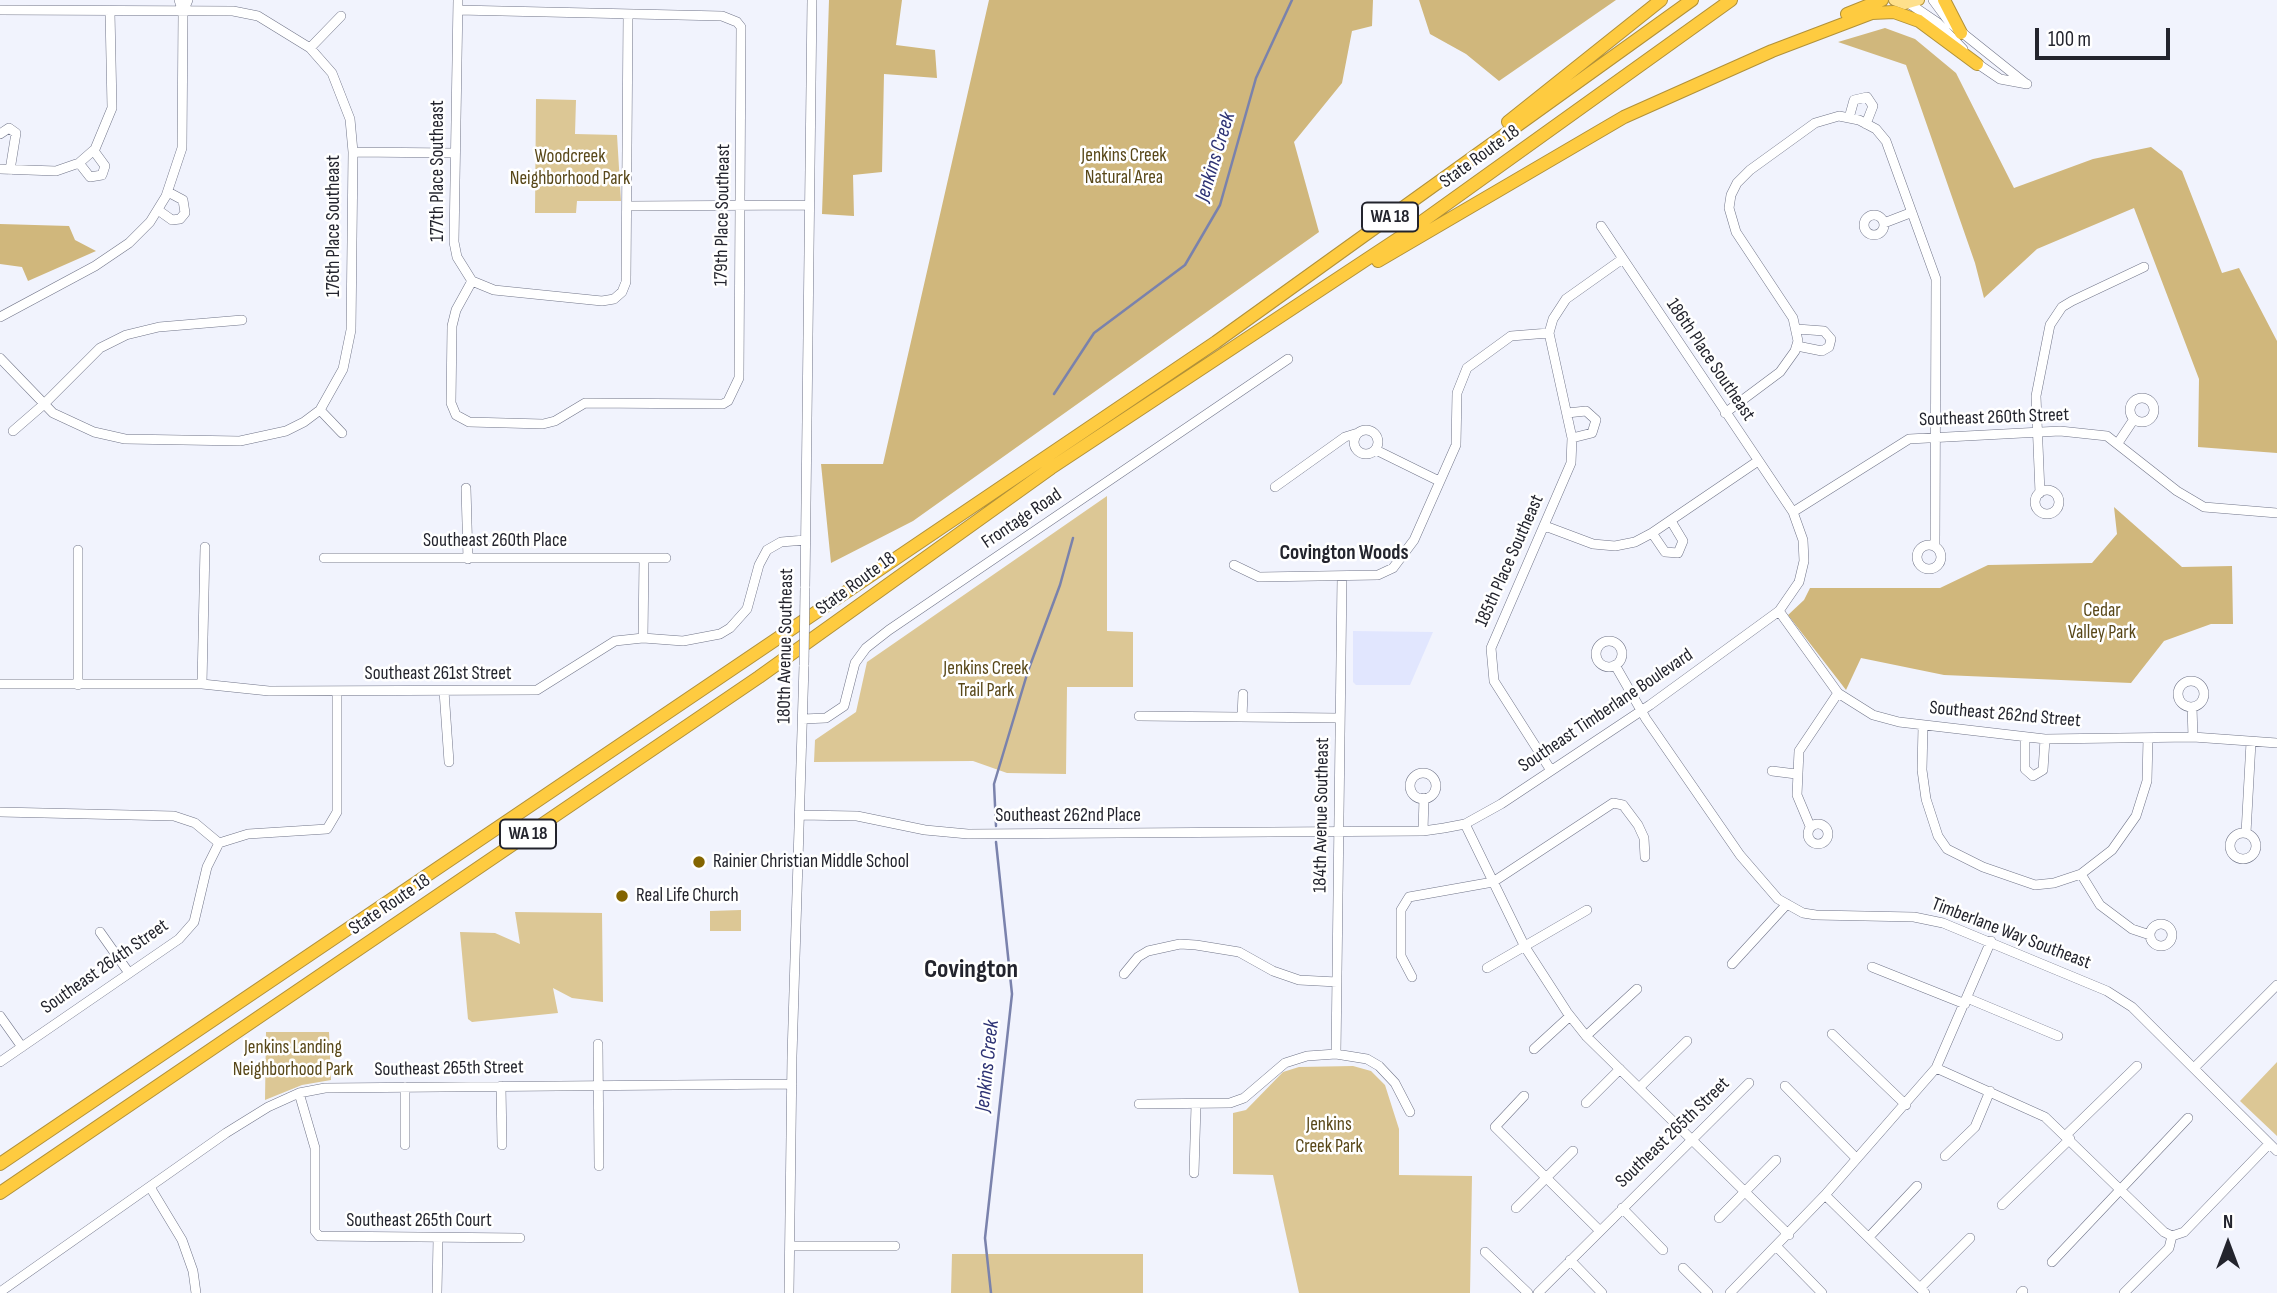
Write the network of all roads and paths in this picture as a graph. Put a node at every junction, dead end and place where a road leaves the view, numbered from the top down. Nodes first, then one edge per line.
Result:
1 (180, 0) edge
2 (188, 0) edge
3 (812, 0) edge
4 (1661, 0) edge
5 (1692, 0) edge
6 (1731, 0) edge
7 (1882, 0) edge
8 (1894, 0) edge
9 (1933, 0) edge
10 (1944, 0) edge
11 (1915, 2) edge
12 (458, 5) edge
13 (0, 10) edge
14 (110, 12) junction
15 (183, 12) junction
16 (628, 14) junction
17 (341, 16) dead end
18 (1961, 33) junction
19 (310, 48) junction
20 (1772, 51) junction
21 (1977, 64) junction
22 (0, 134) edge
23 (94, 151) junction
24 (352, 152) junction
25 (454, 153) junction
26 (79, 163) junction
27 (5, 169) edge
28 (168, 192) junction
29 (809, 205) junction
30 (628, 206) junction
31 (740, 206) junction
32 (158, 210) junction
33 (1910, 213) junction
34 (1392, 216) junction
35 (1884, 223) dead end
36 (1601, 226) dead end
37 (1621, 260) junction
38 (2144, 267) dead end
39 (472, 281) junction
40 (0, 317) edge
41 (242, 320) dead end
42 (1797, 330) junction
43 (1549, 333) junction
44 (1797, 344) junction
45 (1233, 347) junction
46 (0, 358) edge
47 (1288, 359) dead end
48 (43, 405) junction
49 (320, 410) junction
50 (1567, 413) junction
51 (1725, 413) junction
52 (2134, 419) dead end
53 (13, 431) dead end
54 (342, 433) dead end
55 (1358, 433) junction
56 (2038, 433) junction
57 (1090, 436) junction
58 (1572, 438) junction
59 (1935, 438) junction
60 (2119, 443) junction
61 (1376, 450) junction
62 (1758, 461) junction
63 (1050, 463) junction
64 (1439, 481) junction
65 (1275, 487) dead end
66 (466, 488) dead end
67 (2040, 493) dead end
68 (1793, 512) junction
69 (2277, 513) edge
70 (1671, 521) junction
71 (1545, 526) junction
72 (1652, 533) junction
73 (805, 540) junction
74 (1935, 546) dead end
75 (205, 547) dead end
76 (78, 550) dead end
77 (324, 558) dead end
78 (666, 558) dead end
79 (468, 559) junction
80 (644, 559) junction
81 (1234, 565) dead end
82 (1342, 577) junction
83 (1779, 611) junction
84 (643, 638) junction
85 (1615, 665) dead end
86 (0, 684) edge
87 (202, 684) junction
88 (78, 685) junction
89 (337, 691) junction
90 (444, 691) junction
91 (1838, 693) junction
92 (1243, 694) dead end
93 (2192, 707) dead end
94 (1640, 711) junction
95 (1139, 716) dead end
96 (1242, 717) junction
97 (1340, 718) junction
98 (803, 719) junction
99 (1923, 726) junction
100 (2193, 737) junction
101 (2025, 738) junction
102 (2148, 738) junction
103 (2045, 739) junction
104 (2250, 742) junction
105 (2277, 743) edge
106 (449, 762) dead end
107 (1550, 769) junction
108 (1772, 771) dead end
109 (1796, 774) junction
110 (1424, 799) dead end
111 (0, 812) edge
112 (800, 815) junction
113 (1465, 824) junction
114 (1810, 826) dead end
115 (1339, 831) junction
116 (1423, 831) junction
117 (2246, 832) dead end
118 (219, 843) junction
119 (1645, 857) dead end
120 (2081, 874) junction
121 (1493, 882) junction
122 (1787, 904) junction
123 (1587, 911) dead end
124 (100, 932) dead end
125 (2150, 935) dead end
126 (1991, 942) junction
127 (1525, 947) junction
128 (1732, 964) dead end
129 (1872, 967) dead end
130 (1487, 968) dead end
131 (129, 973) junction
132 (1124, 974) dead end
133 (1412, 977) dead end
134 (1337, 982) junction
135 (2277, 985) edge
136 (1637, 989) dead end
137 (1966, 1001) junction
138 (0, 1016) edge
139 (1570, 1016) junction
140 (1832, 1034) dead end
141 (1586, 1036) junction
142 (2058, 1036) dead end
143 (1686, 1041) dead end
144 (598, 1044) dead end
145 (22, 1047) junction
146 (1534, 1049) dead end
147 (1336, 1054) junction
148 (0, 1062) edge
149 (2137, 1066) dead end
150 (1936, 1068) junction
151 (2194, 1068) junction
152 (1620, 1069) junction
153 (1749, 1083) dead end
154 (598, 1084) junction
155 (792, 1084) junction
156 (501, 1086) junction
157 (1785, 1086) dead end
158 (405, 1087) junction
159 (1639, 1088) junction
160 (1990, 1091) junction
161 (299, 1093) junction
162 (1524, 1096) dead end
163 (1586, 1103) dead end
164 (1139, 1104) dead end
165 (1196, 1105) junction
166 (1906, 1105) junction
167 (1410, 1112) dead end
168 (2188, 1118) dead end
169 (2068, 1137) junction
170 (1691, 1138) junction
171 (405, 1145) dead end
172 (502, 1145) dead end
173 (2273, 1148) edge
174 (1573, 1151) dead end
175 (1945, 1156) dead end
176 (1856, 1158) junction
177 (1776, 1160) dead end
178 (0, 1164) edge
179 (598, 1166) dead end
180 (1194, 1173) dead end
181 (1546, 1178) junction
182 (1917, 1186) dead end
183 (150, 1187) junction
184 (2121, 1189) junction
185 (1745, 1192) junction
186 (0, 1193) edge
187 (1825, 1195) junction
188 (2002, 1205) dead end
189 (1516, 1208) dead end
190 (1622, 1208) junction
191 (1719, 1218) dead end
192 (1598, 1230) junction
193 (1788, 1234) junction
194 (2172, 1236) junction
195 (1869, 1237) junction
196 (438, 1238) junction
197 (520, 1238) dead end
198 (1970, 1238) dead end
199 (790, 1246) junction
200 (895, 1246) dead end
201 (1777, 1247) junction
202 (1663, 1250) dead end
203 (1485, 1252) dead end
204 (1570, 1260) junction
205 (2052, 1262) dead end
206 (1683, 1268) dead end
207 (1923, 1291) edge
208 (0, 1292) edge
209 (196, 1293) edge
210 (437, 1293) edge
211 (789, 1293) edge
212 (1528, 1293) edge
213 (1538, 1293) edge
214 (1602, 1293) edge
215 (1708, 1293) edge
216 (1730, 1293) edge
217 (1822, 1293) edge
218 (2124, 1293) edge

1 - 15 street
2 - 15 street
3 - 29 street, 180th Avenue Southeast
4 - 34 highway
5 - 34 highway, State Route 18 / WA 18
6 - 45 highway, State Route 18 / WA 18
7 - 20 highway
8 - 11 main road
9 - 18 street
10 - 18 highway
11 - 21 street
12 - 16 street
12 - 25 street, 177th Place Southeast
13 - 14 street, 176th Place Southeast
14 - 15 street, 176th Place Southeast
14 - 23 street
15 - 19 street, 176th Place Southeast
15 - 28 street
16 - 30 street
16 - 31 street, 179th Place Southeast
17 - 19 street
18 - 21 street
19 - 24 street, 176th Place Southeast
20 - 21 highway
20 - 45 highway
22 - 27 street
23 - 26 street
23 - 26 street
24 - 25 street
24 - 49 street, 176th Place Southeast
25 - 39 street, 177th Place Southeast
26 - 27 street
28 - 32 street
28 - 32 street
29 - 31 street
29 - 73 street, 180th Avenue Southeast
30 - 31 street
30 - 39 street
31 - 39 street, 179th Place Southeast
32 - 40 street
33 - 35 street
33 - 42 street
33 - 59 street
34 - 57 highway, State Route 18 / WA 18
36 - 37 street, 186th Place Southeast
37 - 43 street
37 - 51 street, 186th Place Southeast
38 - 56 street
41 - 48 street
42 - 44 street
42 - 44 street
43 - 50 street, 185th Place Southeast
43 - 64 street
44 - 51 street
45 - 57 highway, State Route 18 / WA 18
46 - 48 street
47 - 98 street, Frontage Road
48 - 49 street
48 - 53 street
49 - 54 street
50 - 58 street, 185th Place Southeast
50 - 58 street
51 - 62 street, 186th Place Southeast
52 - 60 street
55 - 61 street
55 - 61 street
55 - 65 street
56 - 59 street, Southeast 260th Street
56 - 60 street, Southeast 260th Street
56 - 67 street
57 - 63 highway, State Route 18 / WA 18
58 - 71 street, 185th Place Southeast
59 - 68 street, Southeast 260th Street
59 - 74 street
60 - 69 street, Southeast 260th Street
61 - 64 street
62 - 68 street, 186th Place Southeast
62 - 70 street
63 - 178 highway, State Route 18 / WA 18
63 - 186 highway, State Route 18 / WA 18
64 - 82 street
66 - 79 street
68 - 83 street, Southeast Timberlane Boulevard
70 - 72 street
70 - 72 street
71 - 72 street
71 - 107 street, 185th Place Southeast
73 - 84 street, Southeast 261st Street
73 - 98 street, 180th Avenue Southeast, bridge
75 - 87 street
76 - 88 street
77 - 79 street, Southeast 260th Place
78 - 80 street, Southeast 260th Place
79 - 80 street, Southeast 260th Place
80 - 84 street
81 - 82 street
82 - 97 street, 184th Avenue Southeast
83 - 91 street, Southeast 262nd Street
83 - 94 street, Southeast Timberlane Boulevard
84 - 90 street, Southeast 261st Street
85 - 94 street, Timberlane Way Southeast
86 - 88 street, Southeast 261st Street
87 - 88 street, Southeast 261st Street
87 - 89 street, Southeast 261st Street
89 - 90 street, Southeast 261st Street
89 - 118 street
90 - 106 street
91 - 99 street, Southeast 262nd Street
91 - 109 street
92 - 96 street
93 - 100 street
94 - 107 street, Southeast Timberlane Boulevard
94 - 122 street, Timberlane Way Southeast
95 - 96 street
96 - 97 street
97 - 115 street, 184th Avenue Southeast
98 - 112 street, 180th Avenue Southeast
99 - 101 street, Southeast 262nd Street
99 - 120 street
100 - 102 street, Southeast 262nd Street
100 - 104 street, Southeast 262nd Street
101 - 103 street, Southeast 262nd Street
101 - 103 street
102 - 103 street, Southeast 262nd Street
102 - 120 street
104 - 105 street, Southeast 262nd Street
104 - 117 street
107 - 113 street, Southeast Timberlane Boulevard
108 - 109 street
109 - 114 street
110 - 116 street
111 - 118 street
112 - 115 street, Southeast 262nd Place
112 - 155 street, 180th Avenue Southeast
113 - 116 street, Southeast Timberlane Boulevard
113 - 121 street
115 - 116 street, Southeast Timberlane Boulevard
115 - 134 street, 184th Avenue Southeast
118 - 131 street, Southeast 264th Street
119 - 121 street
120 - 125 street
121 - 127 street
121 - 133 street
122 - 126 street, Timberlane Way Southeast
122 - 128 street
123 - 127 street
124 - 131 street
126 - 137 street
126 - 151 street, Timberlane Way Southeast
127 - 130 street
127 - 139 street
129 - 137 street
131 - 145 street, Southeast 264th Street
132 - 134 street
134 - 147 street, 184th Avenue Southeast
135 - 151 street
136 - 141 street
137 - 142 street
137 - 150 street
138 - 145 street
139 - 141 street
139 - 146 street
140 - 166 street
141 - 152 street
143 - 159 street
144 - 154 street
145 - 148 street, Southeast 264th Street
147 - 165 street
147 - 167 street
149 - 169 street
150 - 160 street
150 - 166 street
151 - 173 street, Timberlane Way Southeast
152 - 159 street
152 - 163 street
153 - 170 street, Southeast 265th Street
154 - 155 street, Southeast 265th Street
154 - 156 street, Southeast 265th Street
154 - 179 street
155 - 199 street, 180th Avenue Southeast
156 - 158 street, Southeast 265th Street
156 - 172 street
157 - 176 street
158 - 161 street, Southeast 265th Street
158 - 171 street
159 - 170 street
160 - 169 street
160 - 175 street
161 - 183 street, Southeast 265th Street
161 - 196 street, Southeast 265th Court
162 - 181 street
164 - 165 street
165 - 180 street
166 - 176 street
168 - 184 street
169 - 184 street
169 - 188 street
170 - 185 street
170 - 190 street, Southeast 265th Street
173 - 194 street
174 - 181 street
176 - 187 street
177 - 185 street
181 - 189 street
181 - 192 street
182 - 195 street
183 - 208 street, Southeast 265th Street
183 - 209 street
184 - 194 street
184 - 205 street
185 - 191 street
185 - 193 street
187 - 193 street
187 - 195 street
190 - 192 street, Southeast 265th Street
190 - 202 street, Southeast 265th Street
192 - 204 street, Southeast 265th Street
193 - 201 street
194 - 218 street
195 - 207 street
196 - 197 street, Southeast 265th Court
196 - 210 street
198 - 207 street
199 - 200 street
199 - 211 street, 180th Avenue Southeast
201 - 216 street
201 - 217 street
203 - 212 street
204 - 213 street, Southeast 265th Street
204 - 214 street
206 - 215 street

